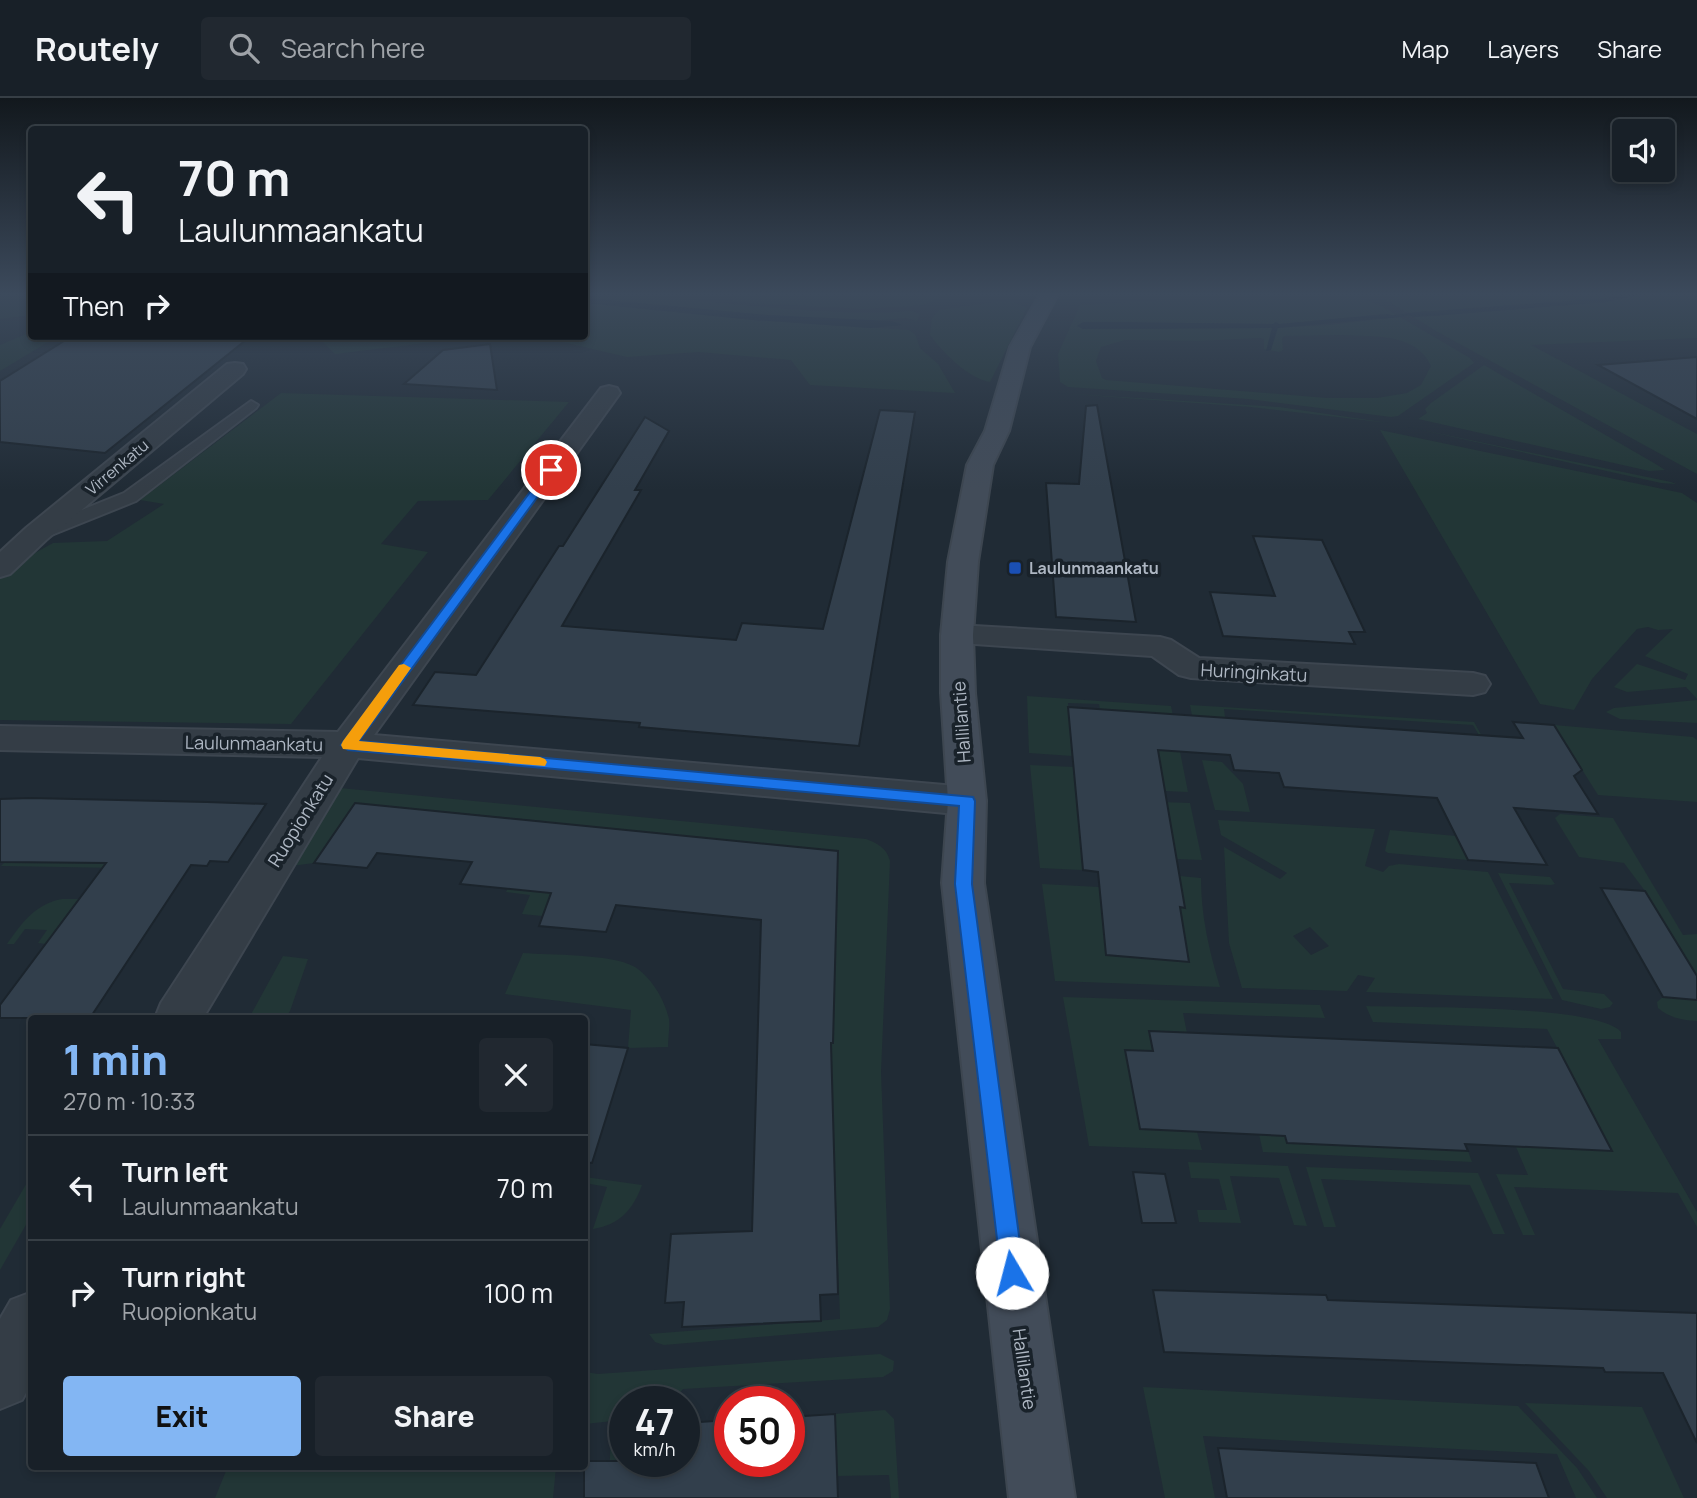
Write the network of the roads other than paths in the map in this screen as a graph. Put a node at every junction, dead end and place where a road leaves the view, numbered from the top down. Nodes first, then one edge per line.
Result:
1 (1017, 359) edge
2 (235, 369) dead end
3 (609, 393) dead end
4 (251, 405) dead end
5 (36, 534) junction
6 (0, 568) edge
7 (957, 635) junction
8 (1473, 684) dead end
9 (0, 738) edge
10 (348, 745) junction
11 (967, 801) junction
12 (180, 1015) edge
13 (28, 1328) edge
14 (0, 1378) edge
15 (1042, 1498) edge

1 - 7 main road, Hallilantie
2 - 5 street, Virrenkatu
3 - 10 street, Ruopionkatu
4 - 5 lane
5 - 6 street, Virrenkatu
7 - 8 street, Huringinkatu
7 - 11 main road, Hallilantie
9 - 10 street, Laulunmaankatu
10 - 11 street, Laulunmaankatu
10 - 12 street, Ruopionkatu
11 - 15 main road, Hallilantie
13 - 14 street

